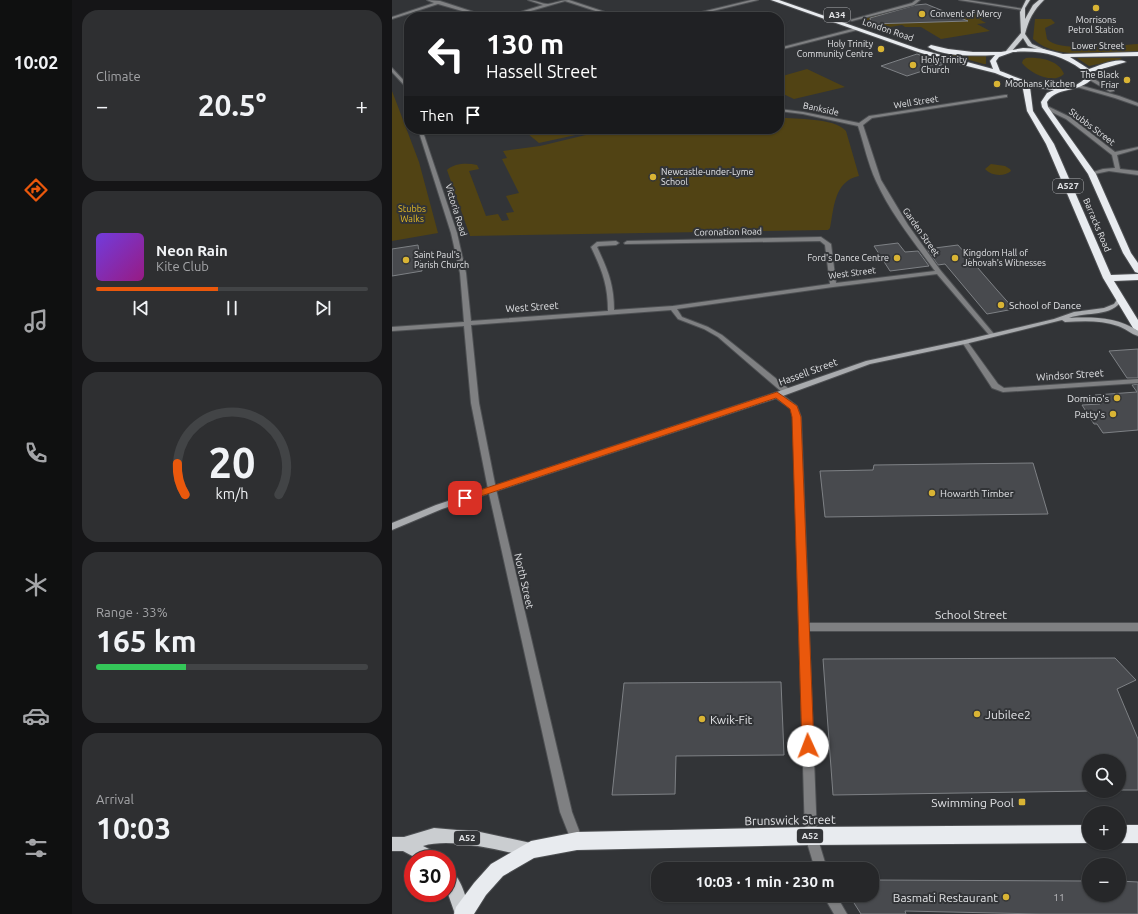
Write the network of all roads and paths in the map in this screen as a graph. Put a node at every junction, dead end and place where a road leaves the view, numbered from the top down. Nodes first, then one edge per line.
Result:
1 (429, 0) edge
2 (444, 0) edge
3 (530, 0) edge
4 (565, 0) edge
5 (756, 0) edge
6 (774, 0) edge
7 (791, 0) edge
8 (918, 0) edge
9 (961, 0) edge
10 (1028, 0) edge
11 (1042, 0) edge
12 (438, 2) junction
13 (547, 5) junction
14 (1022, 9) junction
15 (409, 12) edge
16 (471, 12) edge
17 (523, 12) edge
18 (602, 12) edge
19 (704, 12) edge
20 (404, 14) edge
21 (392, 18) edge
22 (852, 20) junction
23 (1024, 25) junction
24 (870, 27) dead end
25 (856, 29) junction
26 (1023, 35) junction
27 (922, 44) dead end
28 (784, 48) edge
29 (1009, 51) junction
30 (1044, 51) junction
31 (999, 53) junction
32 (1058, 54) junction
33 (1138, 54) edge
34 (1132, 62) dead end
35 (392, 69) edge
36 (997, 72) junction
37 (1089, 74) junction
38 (404, 82) edge
39 (1025, 84) junction
40 (1079, 86) junction
41 (1066, 89) junction
42 (970, 96) dead end
43 (1004, 96) dead end
44 (1136, 98) dead end
45 (977, 100) junction
46 (1138, 105) edge
47 (1045, 107) junction
48 (784, 110) edge
49 (860, 125) junction
50 (422, 134) edge
51 (1138, 148) edge
52 (1114, 154) junction
53 (1118, 170) junction
54 (1138, 173) edge
55 (1092, 174) junction
56 (616, 243) dead end
57 (627, 243) dead end
58 (1138, 270) edge
59 (939, 272) junction
60 (1138, 277) edge
61 (1108, 278) junction
62 (833, 285) junction
63 (1120, 299) junction
64 (674, 308) junction
65 (611, 312) junction
66 (1056, 320) junction
67 (467, 322) junction
68 (392, 328) edge
69 (1138, 328) edge
70 (1138, 334) edge
71 (992, 335) junction
72 (965, 342) junction
73 (1138, 381) edge
74 (786, 391) junction
75 (777, 395) junction
76 (492, 489) junction
77 (392, 527) edge
78 (805, 627) junction
79 (1138, 627) edge
80 (1082, 834) edge
81 (1126, 834) edge
82 (1138, 834) edge
83 (811, 836) junction
84 (577, 841) junction
85 (398, 844) edge
86 (412, 850) edge
87 (531, 850) junction
88 (819, 862) edge
89 (456, 895) edge
90 (833, 902) edge
91 (463, 914) edge
92 (841, 914) edge

1 - 12 street
2 - 12 street
3 - 13 street
4 - 13 street
4 - 18 street
5 - 19 street
6 - 25 highway, London Road / A34
7 - 22 highway, London Road / A34
8 - 22 street
9 - 14 street
10 - 14 main road
11 - 23 main road
12 - 15 street
12 - 16 street
13 - 17 street
14 - 23 main road
20 - 21 street
22 - 24 highway, London Road / A34
23 - 26 main road
25 - 28 street
25 - 36 highway, London Road / A34
26 - 29 main road
26 - 30 main road
27 - 31 highway, London Road
29 - 30 highway, London Road
29 - 31 highway, London Road
30 - 32 highway, London Road
31 - 36 highway
32 - 33 highway, Lower Street
32 - 37 highway
34 - 37 highway, Lower Street / A34
35 - 38 street
36 - 39 highway, A34
37 - 40 highway, A34
37 - 44 street
39 - 41 highway, A34
39 - 61 highway, Barracks Road / A527
40 - 41 highway, A34
40 - 46 street
41 - 47 highway
42 - 45 street
43 - 45 street, Well Street
45 - 49 street, Well Street
47 - 52 street, Stubbs Street
47 - 55 highway, Barracks Road / A527
48 - 49 street, Bankside
49 - 59 street, Garden Street
50 - 67 street, Victoria Road
51 - 52 street
52 - 53 street, Stubbs Street
53 - 54 street
53 - 55 street
55 - 58 highway, Barracks Road / A527
56 - 65 street
57 - 62 street, Coronation Road
59 - 62 street, West Street
59 - 71 street, Garden Street
60 - 61 highway
61 - 63 highway, Barracks Road / A527
62 - 64 street, West Street
63 - 66 street, Hassell Street
63 - 69 highway, Barracks Road / A527
64 - 65 street, West Street
64 - 74 street
65 - 67 street, West Street
66 - 70 street, Hassell Street
66 - 71 street, Hassell Street
67 - 68 street, West Street
67 - 76 street, North Street
71 - 72 street, Hassell Street
72 - 73 street, Windsor Street
72 - 74 street, Hassell Street
74 - 75 street, Hassell Street
75 - 76 street, Hassell Street
75 - 78 street
76 - 77 street, Hassell Street
76 - 84 street, North Street
78 - 79 street, School Street
78 - 83 street
80 - 83 highway, Brunswick Street / A52
81 - 82 highway
83 - 84 highway, Brunswick Street / A52
83 - 88 street
84 - 87 highway, Brunswick Street / A52
85 - 86 main road, A52
85 - 87 main road, A52
87 - 91 highway, Brunswick Street / A52
89 - 91 main road, A52
90 - 92 street

